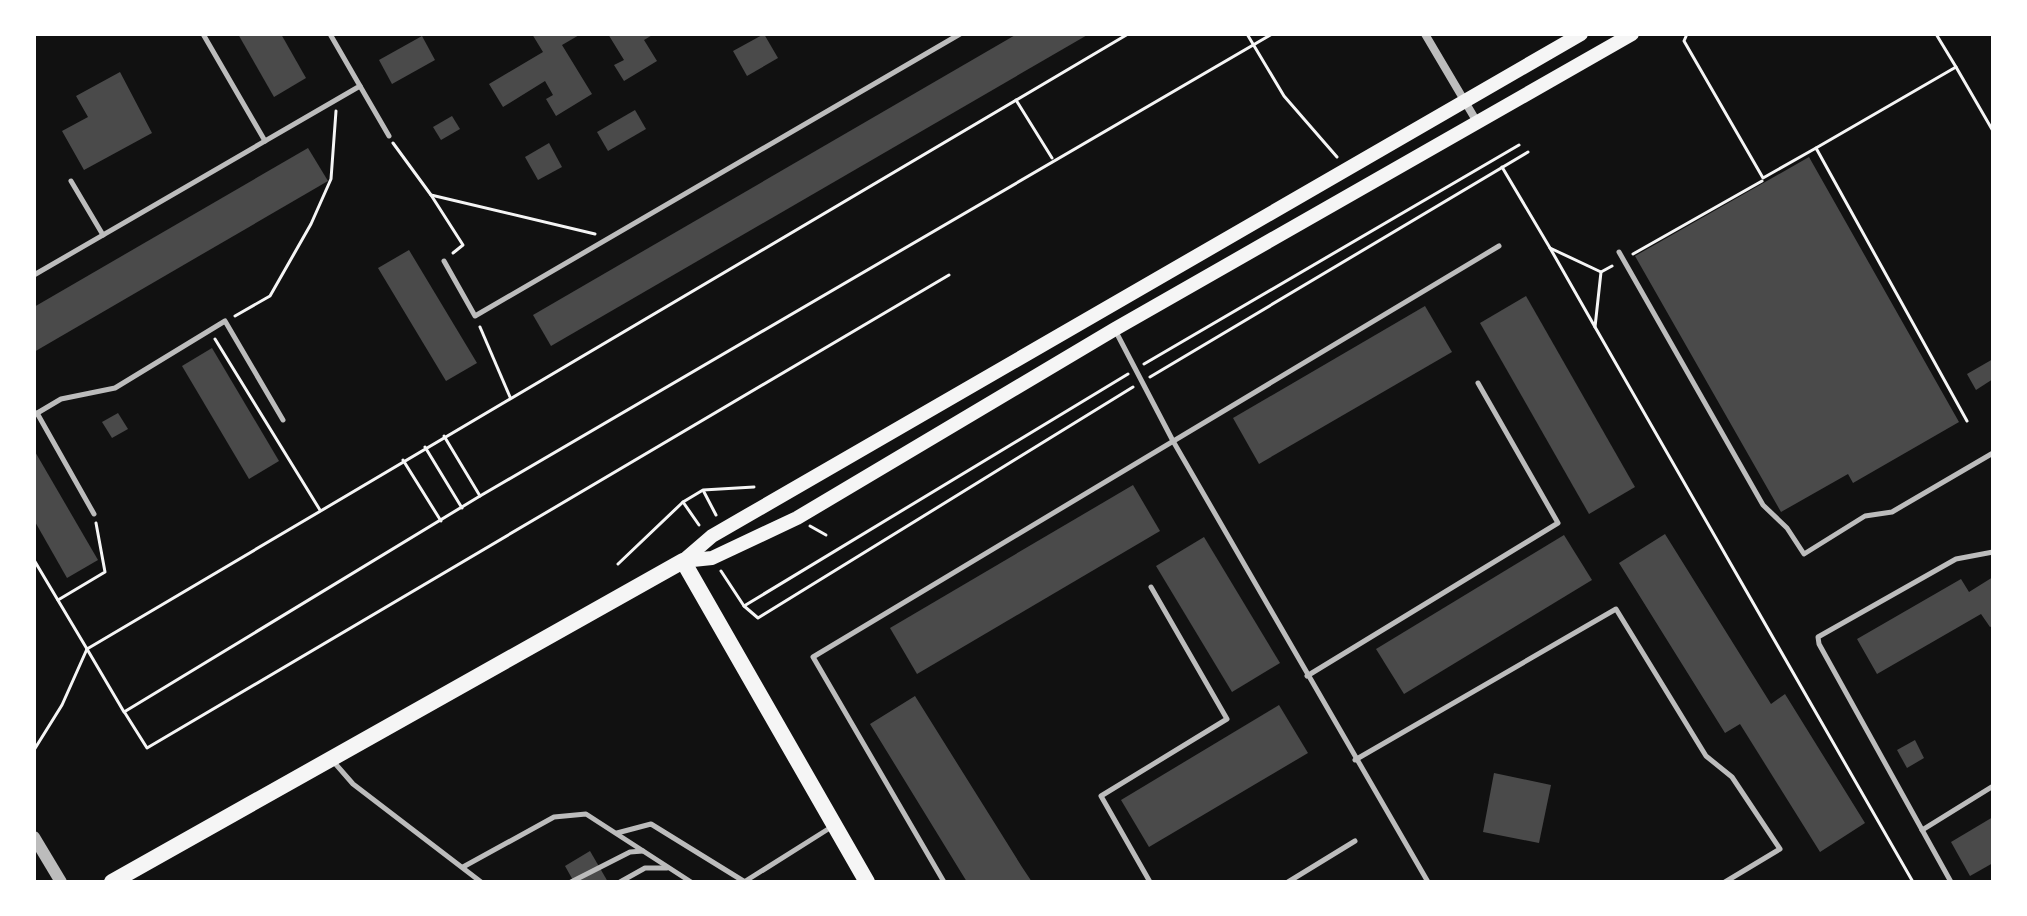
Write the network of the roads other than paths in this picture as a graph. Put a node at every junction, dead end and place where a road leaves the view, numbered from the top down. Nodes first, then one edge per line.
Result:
1 (203, 34) edge
2 (330, 34) edge
3 (960, 34) edge
4 (1425, 34) edge
5 (1581, 34) edge
6 (1632, 34) edge
7 (360, 86) junction
8 (1464, 101) junction
9 (1477, 122) junction
10 (389, 136) road end
11 (265, 141) junction
12 (71, 181) dead end
13 (103, 235) junction
14 (1499, 246) dead end
15 (1619, 252) dead end
16 (444, 261) road end
17 (34, 275) edge
18 (1115, 329) junction
19 (1478, 383) dead end
20 (35, 414) edge
21 (283, 420) dead end
22 (1173, 441) junction
23 (1993, 453) edge
24 (94, 514) road end
25 (1993, 552) edge
26 (683, 561) junction
27 (1151, 587) dead end
28 (1307, 676) junction
29 (330, 757) junction
30 (1355, 760) junction
31 (1993, 786) edge
32 (834, 825) junction
33 (1922, 830) junction
34 (617, 833) junction
35 (34, 837) edge
36 (1355, 841) dead end
37 (643, 851) junction
38 (463, 867) junction
39 (668, 868) junction
40 (61, 882) edge
41 (112, 882) edge
42 (481, 882) edge
43 (571, 882) edge
44 (620, 882) edge
45 (691, 882) edge
46 (744, 882) edge
47 (867, 882) edge
48 (944, 882) edge
49 (1150, 882) edge
50 (1288, 882) edge
51 (1428, 882) edge
52 (1725, 882) edge
53 (1951, 882) edge

1 - 11 lane
2 - 7 lane
3 - 16 lane
4 - 8 street
5 - 8 main road
6 - 9 main road
7 - 10 lane
7 - 11 lane
8 - 9 street
8 - 26 main road
9 - 18 main road
11 - 13 lane
12 - 13 lane
13 - 17 lane
14 - 22 lane
15 - 23 lane
18 - 22 lane
18 - 26 main road
19 - 28 lane
20 - 21 lane
20 - 24 lane
22 - 28 lane
22 - 48 lane
25 - 33 lane
26 - 29 main road
26 - 32 main road
27 - 49 lane
28 - 30 lane
29 - 38 lane
29 - 41 main road
30 - 51 lane
30 - 52 lane
31 - 33 lane
32 - 46 lane
32 - 47 main road
33 - 53 lane
34 - 37 lane
34 - 38 lane
34 - 46 lane
35 - 40 street
36 - 50 lane
37 - 39 lane
37 - 43 lane
38 - 42 lane
39 - 44 lane
39 - 45 lane

